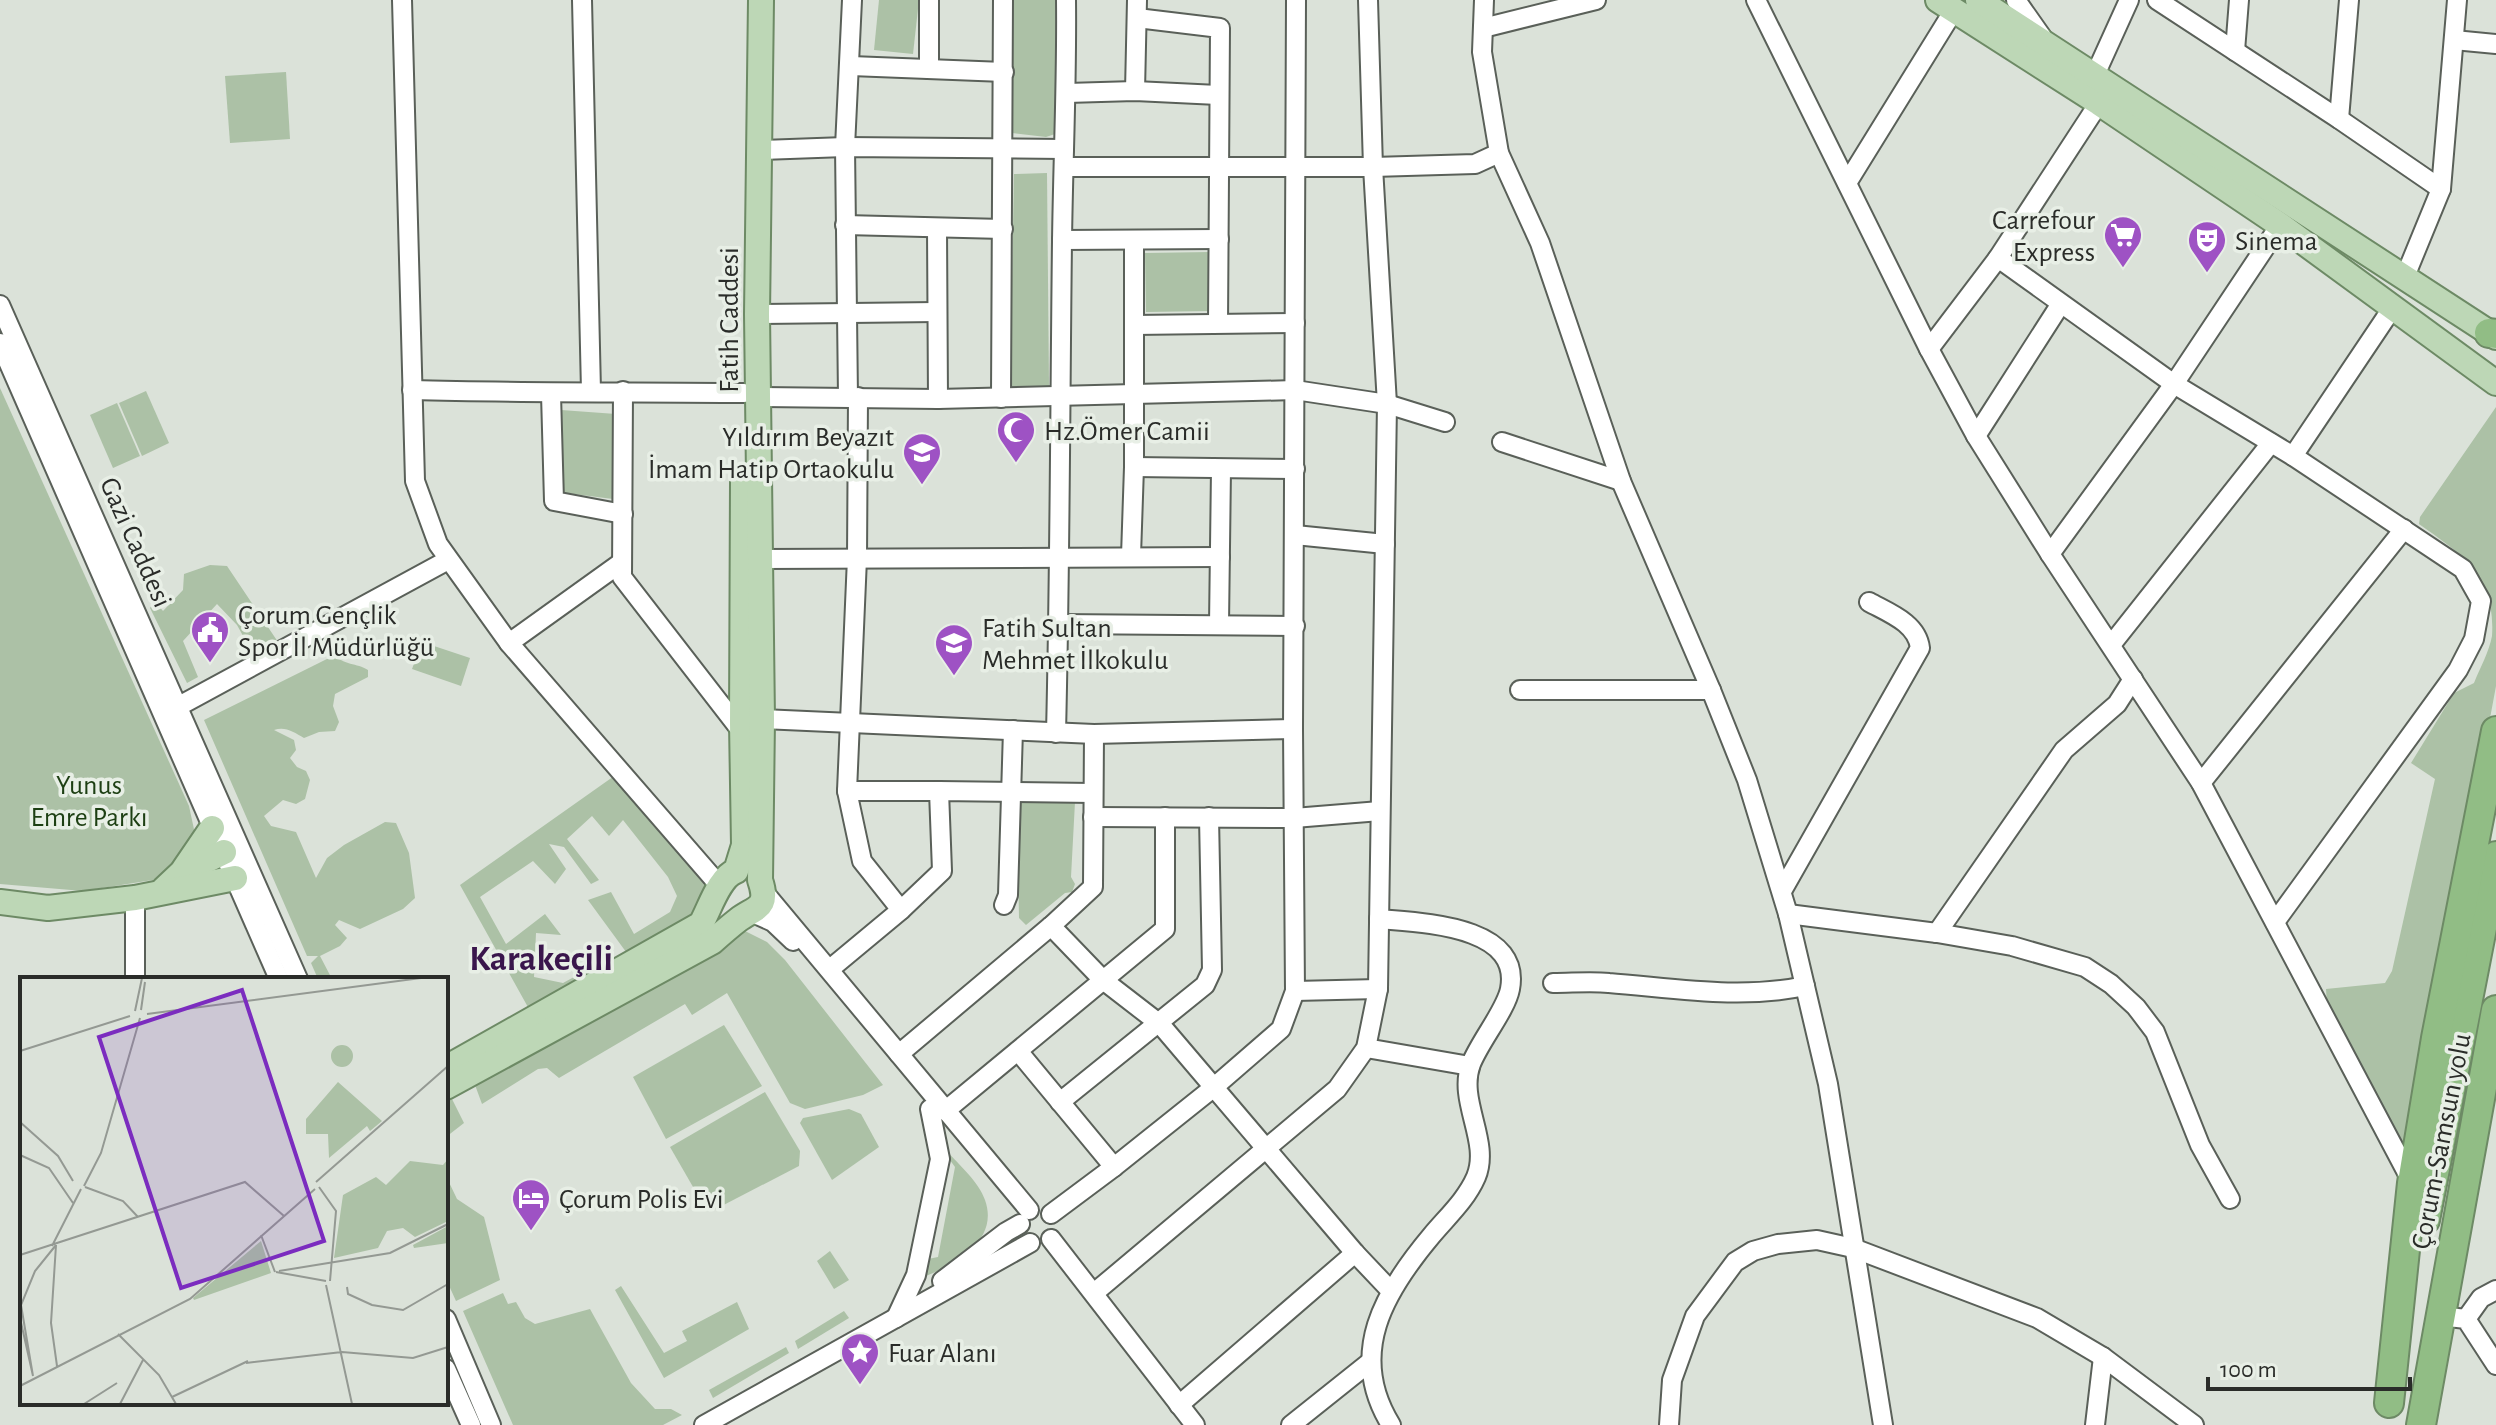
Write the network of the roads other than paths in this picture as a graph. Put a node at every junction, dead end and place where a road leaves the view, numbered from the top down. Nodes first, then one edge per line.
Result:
1 (402, 0) edge
2 (582, 0) edge
3 (745, 0) edge
4 (761, 0) edge
5 (852, 0) edge
6 (929, 0) edge
7 (1003, 0) edge
8 (1066, 0) edge
9 (1296, 0) edge
10 (1368, 0) edge
11 (1484, 0) edge
12 (1596, 0) edge
13 (1756, 0) edge
14 (1777, 0) edge
15 (1978, 0) edge
16 (2016, 0) edge
17 (2129, 0) edge
18 (2157, 0) edge
19 (2239, 0) edge
20 (2349, 0) edge
21 (2457, 0) edge
22 (1946, 5) edge
23 (1137, 9) edge
24 (1766, 17) junction
25 (1483, 28) junction
26 (2454, 40) junction
27 (2496, 44) edge
28 (2048, 46) junction
29 (2235, 51) junction
30 (851, 66) junction
31 (929, 69) junction
32 (1004, 72) junction
33 (2097, 89) junction
34 (1135, 91) junction
35 (1067, 93) junction
36 (1218, 95) junction
37 (2339, 119) junction
38 (845, 147) junction
39 (1004, 148) junction
40 (759, 150) junction
41 (1499, 153) junction
42 (1064, 158) junction
43 (1220, 167) junction
44 (1373, 167) junction
45 (1297, 168) junction
46 (1847, 183) junction
47 (2441, 189) junction
48 (845, 225) junction
49 (2280, 225) junction
50 (937, 229) junction
51 (1003, 229) junction
52 (1219, 239) junction
53 (1062, 240) junction
54 (1134, 240) junction
55 (1998, 258) junction
56 (2404, 279) junction
57 (0, 305) edge
58 (2060, 305) junction
59 (2393, 307) junction
60 (937, 312) junction
61 (846, 313) junction
62 (757, 314) junction
63 (1218, 323) junction
64 (1295, 323) junction
65 (1134, 325) junction
66 (2494, 335) edge
67 (0, 343) edge
68 (1929, 349) junction
69 (2496, 383) edge
70 (2174, 384) junction
71 (412, 390) junction
72 (1295, 390) junction
73 (591, 391) junction
74 (623, 391) junction
75 (551, 394) junction
76 (1135, 394) junction
77 (751, 395) junction
78 (1061, 396) junction
79 (853, 397) junction
80 (1001, 398) junction
81 (938, 399) junction
82 (1387, 404) junction
83 (1445, 422) dead end
84 (1976, 436) junction
85 (1502, 442) dead end
86 (2271, 443) junction
87 (2293, 456) junction
88 (1134, 467) junction
89 (1221, 469) junction
90 (1295, 469) junction
91 (1621, 481) junction
92 (623, 514) junction
93 (2404, 529) junction
94 (1295, 535) junction
95 (1385, 544) junction
96 (2050, 554) junction
97 (1060, 556) junction
98 (1131, 556) junction
99 (1220, 557) junction
100 (857, 558) junction
101 (761, 559) junction
102 (448, 560) junction
103 (622, 562) junction
104 (1869, 602) dead end
105 (1058, 624) junction
106 (1219, 625) junction
107 (1295, 626) junction
108 (509, 643) junction
109 (2111, 645) junction
110 (2133, 679) junction
111 (1520, 690) dead end
112 (1711, 690) junction
113 (179, 706) junction
114 (849, 721) junction
115 (752, 726) junction
116 (1293, 729) junction
117 (1013, 730) junction
118 (2496, 731) edge
119 (1056, 733) junction
120 (1094, 734) junction
121 (2201, 783) junction
122 (847, 791) junction
123 (939, 791) junction
124 (1011, 792) junction
125 (1093, 793) junction
126 (1380, 811) junction
127 (1093, 817) junction
128 (1165, 817) junction
129 (1209, 817) junction
130 (1294, 818) junction
131 (212, 828) junction
132 (231, 848) junction
133 (2496, 856) edge
134 (181, 873) junction
135 (242, 874) junction
136 (724, 884) junction
137 (162, 890) junction
138 (1782, 891) junction
139 (135, 898) junction
140 (755, 900) junction
141 (0, 902) edge
142 (1004, 905) dead end
143 (901, 910) junction
144 (1788, 914) junction
145 (1379, 919) junction
146 (2275, 922) junction
147 (1051, 926) junction
148 (1937, 933) junction
149 (830, 969) junction
150 (135, 977) edge
151 (278, 977) edge
152 (297, 977) edge
153 (1103, 980) junction
154 (1553, 983) dead end
155 (1805, 986) junction
156 (1378, 989) junction
157 (1295, 991) junction
158 (2496, 1010) edge
159 (1160, 1024) junction
160 (1366, 1048) junction
161 (1018, 1051) junction
162 (899, 1054) junction
163 (1470, 1066) junction
164 (448, 1067) edge
165 (448, 1086) edge
166 (1213, 1088) junction
167 (1060, 1102) junction
168 (937, 1110) junction
169 (2496, 1115) edge
170 (1265, 1147) junction
171 (1114, 1167) junction
172 (2412, 1183) junction
173 (2230, 1199) dead end
174 (1051, 1214) junction
175 (1023, 1218) junction
176 (1051, 1239) junction
177 (1030, 1243) junction
178 (1853, 1248) junction
179 (1355, 1253) junction
180 (2496, 1290) edge
181 (1391, 1291) junction
182 (1094, 1293) junction
183 (2449, 1314) junction
184 (896, 1318) junction
185 (448, 1324) edge
186 (2103, 1357) junction
187 (1370, 1362) junction
188 (2496, 1365) edge
189 (448, 1373) edge
190 (1179, 1405) junction
191 (2387, 1414) edge
192 (471, 1425) edge
193 (491, 1425) edge
194 (704, 1425) edge
195 (1195, 1425) edge
196 (1291, 1425) edge
197 (1391, 1425) edge
198 (1669, 1425) edge
199 (1883, 1425) edge
200 (2095, 1425) edge
201 (2194, 1425) edge
202 (2421, 1425) edge

1 - 71 street
2 - 73 street
3 - 77 main road, Fatih Caddesi
4 - 40 main road, Fatih Caddesi
5 - 30 street
6 - 31 street
7 - 32 street
8 - 35 street
9 - 45 street
10 - 44 street
11 - 25 street
12 - 25 street
13 - 24 street
14 - 24 street
15 - 28 main road
16 - 28 street
17 - 33 street
18 - 29 street
19 - 29 street
20 - 37 street
21 - 26 street
22 - 33 main road
22 - 46 street
23 - 34 street
23 - 36 street
24 - 46 street
25 - 41 street
26 - 27 street
26 - 47 street
28 - 33 main road
29 - 37 street
30 - 31 street
30 - 38 street
31 - 32 street
32 - 39 street
33 - 49 main road
33 - 55 street
33 - 56 main road
34 - 35 street
34 - 36 street
35 - 42 street
36 - 43 street
37 - 47 street
38 - 39 street
38 - 40 street
38 - 48 street
39 - 42 street
39 - 51 street
40 - 62 main road, Fatih Caddesi
41 - 44 street
41 - 91 street
42 - 43 street
42 - 53 street
43 - 45 street
43 - 52 street
44 - 45 street
44 - 82 street
45 - 64 street
46 - 68 street
47 - 56 street
48 - 50 street
48 - 61 street
49 - 59 main road
49 - 70 street
50 - 51 street
50 - 60 street
51 - 80 street
52 - 54 street
52 - 63 street
53 - 54 street
53 - 78 street
54 - 65 street
55 - 58 street
55 - 68 street
56 - 66 main road
57 - 113 street, Gazi Caddesi
58 - 70 street
58 - 84 street
59 - 69 main road
59 - 87 street
60 - 61 street
60 - 81 street
61 - 62 street
61 - 79 street
62 - 77 main road, Fatih Caddesi
63 - 64 street
63 - 65 street
64 - 72 street
65 - 76 street
67 - 131 street, Gazi Caddesi
68 - 84 street
70 - 86 street
70 - 96 street
71 - 75 street
71 - 102 street
72 - 76 street
72 - 82 street
72 - 90 street
73 - 74 street
73 - 75 street
74 - 77 street
74 - 92 street
75 - 92 street
76 - 78 street
76 - 88 street
77 - 79 street
77 - 101 main road, Fatih Caddesi
77 - 115 main road, Fatih Caddesi
78 - 80 street
78 - 97 street
79 - 81 street
79 - 100 street
80 - 81 street
82 - 83 street
82 - 95 street
84 - 96 street
85 - 91 street
86 - 87 street
86 - 109 street
87 - 93 street
88 - 89 street
88 - 98 street
89 - 90 street
89 - 99 street
90 - 94 street
91 - 112 street
92 - 103 street
93 - 121 street
93 - 146 street
94 - 95 street
94 - 107 street
95 - 126 street
96 - 109 street
97 - 98 street
97 - 100 street
97 - 105 street
98 - 99 street
99 - 106 street
100 - 101 street
100 - 114 street
101 - 115 main road, Fatih Caddesi
102 - 108 street
102 - 113 street
103 - 108 street
103 - 115 street
104 - 138 street
105 - 106 street
105 - 119 street
106 - 107 street
107 - 116 street
108 - 136 street
109 - 110 street
110 - 121 street
110 - 148 street
111 - 112 street
112 - 138 street
113 - 132 street, Gazi Caddesi
114 - 115 street
114 - 117 street
114 - 122 street
115 - 136 main road, Fatih Caddesi
115 - 140 main road, Fatih Caddesi
116 - 120 street
116 - 130 street
117 - 119 street
117 - 124 street
118 - 172 highway
119 - 120 street
120 - 125 street
121 - 146 street
122 - 123 street
122 - 143 street
123 - 124 street
123 - 143 street
124 - 125 street
124 - 142 street
125 - 127 street
126 - 130 street
126 - 145 street
127 - 128 street
127 - 147 street
128 - 129 street
128 - 153 street
129 - 130 street
129 - 159 street
130 - 157 street
131 - 132 street, Gazi Caddesi
131 - 134 main road
132 - 134 main road
132 - 135 street, Gazi Caddesi
133 - 191 highway, Çorum-Samsun yolu
134 - 137 main road
135 - 137 main road
135 - 151 street, Gazi Caddesi
135 - 152 street, Gazi Caddesi
136 - 140 main road
136 - 140 main road
136 - 164 main road, Fatih Caddesi
137 - 139 main road
138 - 144 street
139 - 141 main road
139 - 150 street
140 - 149 street
140 - 165 main road
140 - 168 street
143 - 149 street
144 - 148 street
144 - 155 street
145 - 156 street
145 - 163 street
146 - 172 street
147 - 153 street
147 - 162 street
148 - 173 street
149 - 162 street
153 - 159 street
153 - 161 street
154 - 155 street
155 - 178 street
156 - 157 street
156 - 160 street
157 - 166 street
158 - 183 highway, Çorum-Samsun yolu
159 - 166 street
159 - 167 street
160 - 163 street
160 - 170 street
161 - 167 street
161 - 168 street
162 - 168 street
163 - 181 street
166 - 170 street
166 - 171 street
167 - 171 street
168 - 175 street
168 - 184 street
169 - 183 highway
170 - 179 street
170 - 182 street
171 - 174 street
172 - 191 highway
174 - 175 street
174 - 176 street
175 - 177 street
175 - 184 street
176 - 177 street
176 - 182 street
177 - 184 street
178 - 186 street
178 - 198 street
178 - 199 street
179 - 181 street
179 - 190 street
180 - 183 street
181 - 187 street
182 - 190 street
183 - 188 street
183 - 202 highway, Çorum-Samsun yolu
184 - 194 street
185 - 193 street
186 - 200 street
186 - 201 street
187 - 196 street
187 - 197 street
189 - 192 street
190 - 195 street

